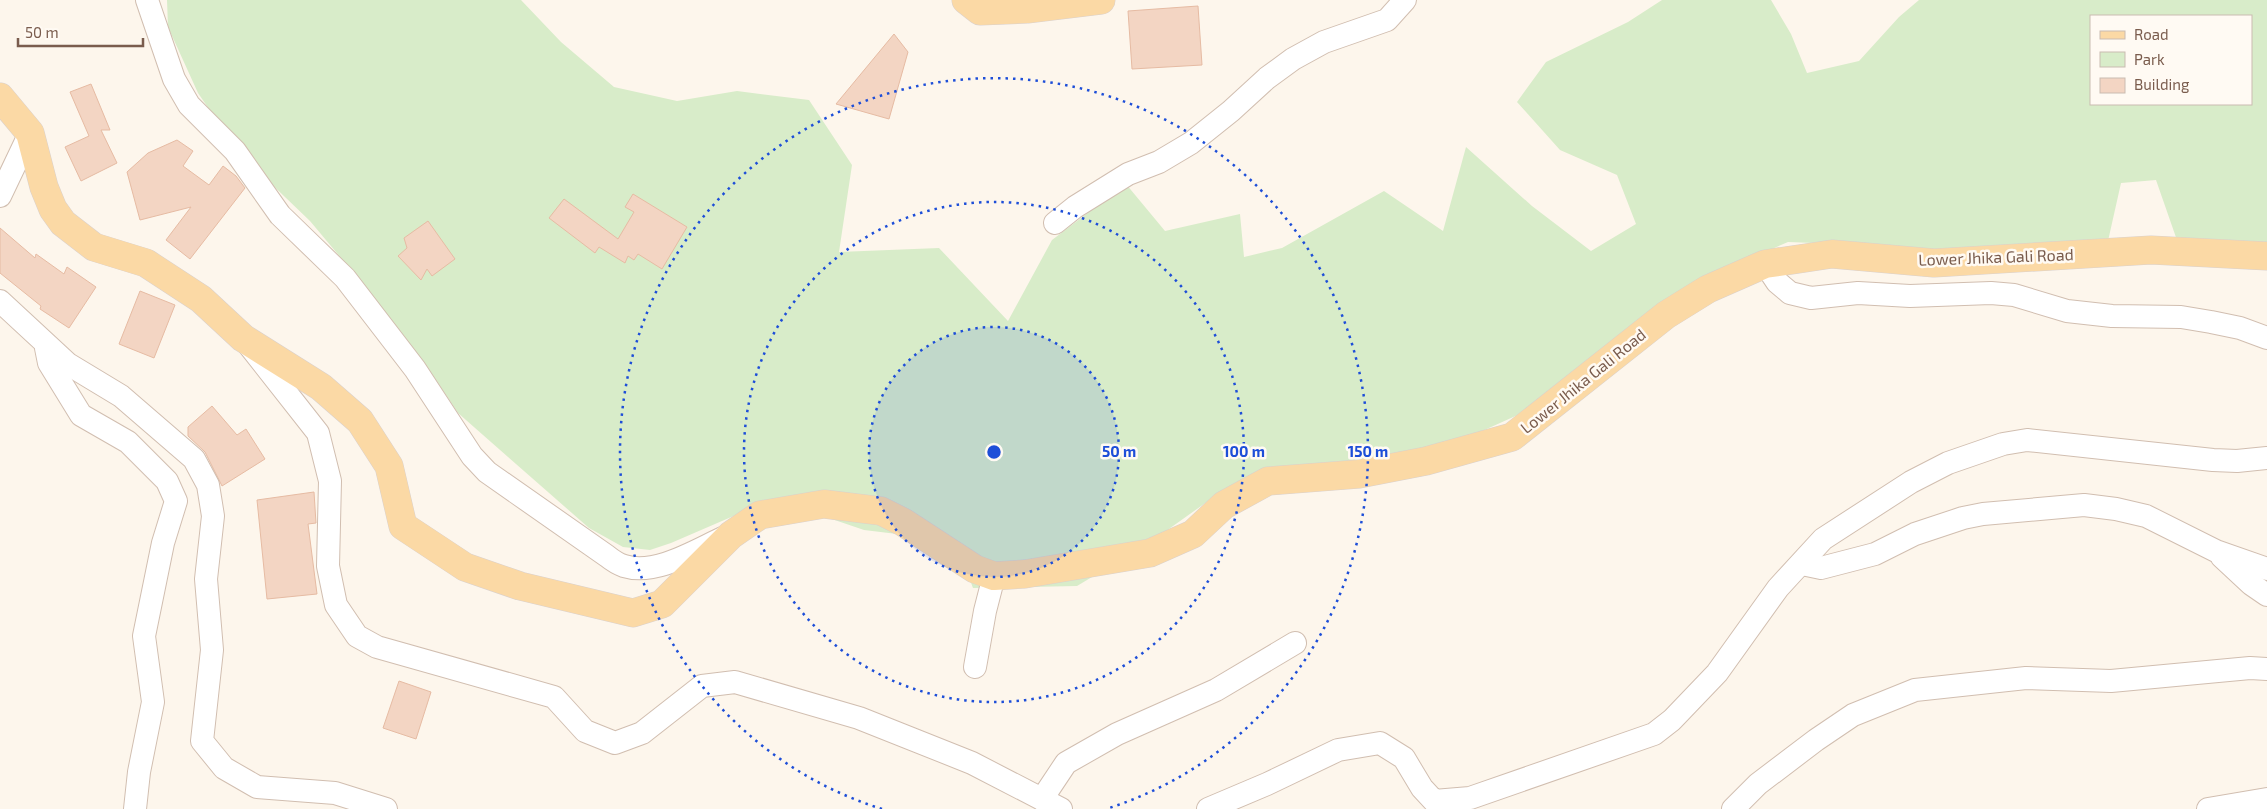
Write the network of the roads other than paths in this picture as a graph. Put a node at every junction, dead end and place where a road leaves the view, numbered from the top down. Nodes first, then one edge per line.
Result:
1 (147, 0) edge
2 (966, 0) edge
3 (1101, 0) edge
4 (1405, 0) edge
5 (0, 97) edge
6 (30, 133) junction
7 (0, 196) edge
8 (1055, 223) dead end
9 (2267, 256) edge
10 (1765, 264) junction
11 (0, 292) edge
12 (0, 300) edge
13 (243, 338) junction
14 (2267, 338) edge
15 (45, 343) junction
16 (2267, 458) edge
17 (731, 535) junction
18 (2216, 551) junction
19 (1802, 564) junction
20 (2267, 569) edge
21 (994, 576) junction
22 (2267, 595) edge
23 (1295, 643) dead end
24 (975, 667) dead end
25 (2267, 669) edge
26 (2267, 799) edge
27 (1051, 804) edge
28 (135, 809) edge
29 (386, 809) edge
30 (1208, 809) edge
31 (1733, 809) edge
32 (2208, 809) edge

1 - 17 street
2 - 3 main road
4 - 8 street
5 - 6 main road, Lower Jhika Gali Road
6 - 7 street
6 - 13 main road, Lower Jhika Gali Road
9 - 10 main road, Lower Jhika Gali Road
10 - 14 street
10 - 21 main road, Lower Jhika Gali Road
11 - 15 street
12 - 15 street
13 - 17 main road, Lower Jhika Gali Road
13 - 27 street
15 - 28 street
15 - 29 street
16 - 19 street
17 - 21 main road, Lower Jhika Gali Road
18 - 19 street
18 - 20 street
18 - 22 street
19 - 30 street
21 - 24 street
23 - 27 street
25 - 31 street
26 - 32 street

